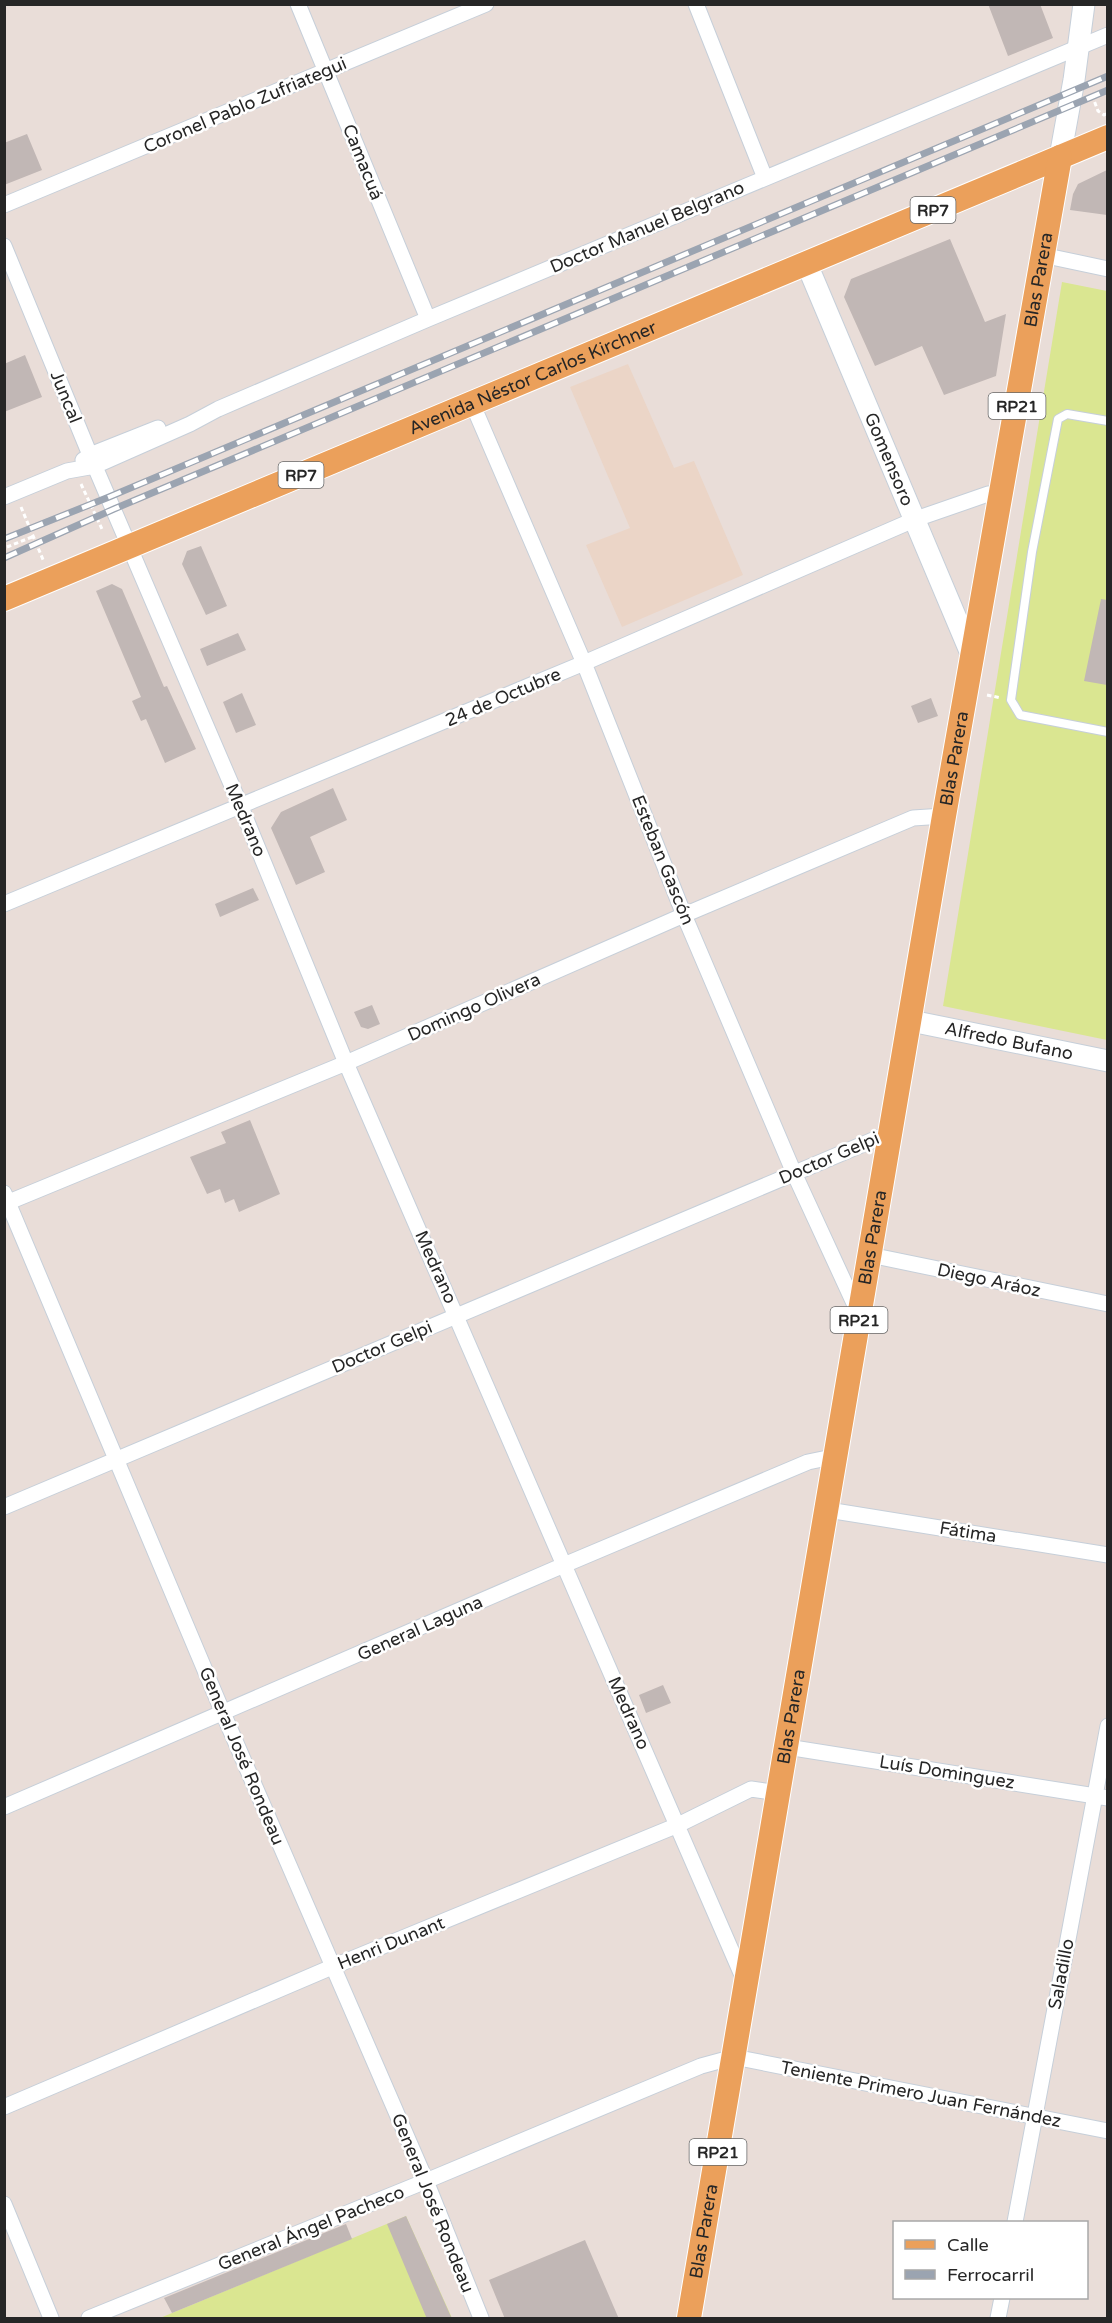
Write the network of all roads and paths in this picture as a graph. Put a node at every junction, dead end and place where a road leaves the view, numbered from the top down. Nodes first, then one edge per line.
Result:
1 (298, 4) edge
2 (486, 4) edge
3 (696, 4) edge
4 (1084, 4) edge
5 (1107, 35) edge
6 (1078, 48) junction
7 (326, 72) junction
8 (1107, 137) edge
9 (1060, 157) junction
10 (765, 178) junction
11 (4, 205) edge
12 (4, 246) edge
13 (1042, 255) junction
14 (806, 262) junction
15 (1107, 269) edge
16 (428, 319) junction
17 (472, 403) junction
18 (1107, 421) edge
19 (1107, 457) edge
20 (93, 461) junction
21 (1107, 463) edge
22 (1002, 493) junction
23 (10, 495) edge
24 (916, 519) junction
25 (32, 537) junction
26 (7, 547) dead end
27 (130, 547) junction
28 (45, 565) dead end
29 (4, 599) edge
30 (972, 656) junction
31 (584, 663) junction
32 (967, 692) junction
33 (1011, 700) junction
34 (1107, 732) edge
35 (241, 807) junction
36 (945, 816) junction
37 (4, 904) edge
38 (684, 915) junction
39 (910, 1021) junction
40 (1107, 1061) edge
41 (346, 1063) junction
42 (892, 1132) junction
43 (794, 1173) junction
44 (6, 1200) edge
45 (870, 1255) junction
46 (1107, 1304) edge
47 (860, 1314) junction
48 (457, 1315) junction
49 (837, 1455) junction
50 (117, 1460) junction
51 (4, 1507) edge
52 (828, 1510) junction
53 (1107, 1555) edge
54 (564, 1565) junction
55 (223, 1713) junction
56 (1107, 1726) edge
57 (787, 1747) junction
58 (779, 1793) junction
59 (1101, 1797) edge
60 (4, 1807) edge
61 (678, 1825) junction
62 (332, 1967) junction
63 (746, 1984) junction
64 (734, 2057) junction
65 (4, 2107) edge
66 (1034, 2116) junction
67 (1107, 2132) edge
68 (426, 2181) junction
69 (4, 2204) edge
70 (1015, 2221) edge
71 (1002, 2299) edge
72 (51, 2319) edge
73 (89, 2319) edge
74 (481, 2319) edge
75 (689, 2319) edge
76 (998, 2319) edge

1 - 7 street, Camacuá
2 - 7 street, Coronel Pablo Zufriategui
3 - 10 street
4 - 6 street
5 - 6 street, Doctor Manuel Belgrano
6 - 9 street
6 - 10 street, Doctor Manuel Belgrano
7 - 11 street, Coronel Pablo Zufriategui
7 - 16 street, Camacuá
8 - 9 main road, RP7
9 - 13 main road, Blas Parera / RP21
9 - 14 main road, Avenida Néstor Carlos Kirchner / RP7
10 - 16 street, Doctor Manuel Belgrano
12 - 20 street, Juncal
13 - 15 street
13 - 22 main road, Blas Parera / RP21
14 - 17 main road, Avenida Néstor Carlos Kirchner / RP7
14 - 24 street, Gomensoro
16 - 20 street, Doctor Manuel Belgrano
17 - 27 main road, Avenida Néstor Carlos Kirchner / RP7
17 - 31 street, Esteban Gascón
18 - 33 lane
19 - 21 path
20 - 23 street, Doctor Manuel Belgrano
20 - 27 street, Juncal
22 - 24 street, 24 de Octubre
22 - 30 main road, Blas Parera / RP21
23 - 25 path
24 - 30 street, Gomensoro
24 - 31 street, 24 de Octubre
25 - 26 path
25 - 28 path
27 - 29 main road, Avenida Néstor Carlos Kirchner / RP7
27 - 35 street, Medrano
30 - 32 main road, Blas Parera / RP21
31 - 35 street, 24 de Octubre
31 - 38 street, Esteban Gascón
32 - 33 path
32 - 36 main road, Blas Parera / RP21
33 - 34 lane
35 - 37 street, 24 de Octubre
35 - 41 street, Medrano
36 - 38 street, Domingo Olivera
36 - 39 main road, Blas Parera / RP21
38 - 41 street, Domingo Olivera
38 - 43 street, Esteban Gascón
39 - 40 street, Alfredo Bufano
39 - 42 main road, Blas Parera / RP21
41 - 44 street, Domingo Olivera
41 - 48 street, Medrano
42 - 43 street, Doctor Gelpi
42 - 45 main road, Blas Parera / RP21
43 - 47 street, Esteban Gascón
43 - 48 street, Doctor Gelpi
44 - 50 street, General José Rondeau
45 - 46 street, Diego Aráoz
45 - 47 main road, Blas Parera / RP21
47 - 49 main road, Blas Parera / RP21
48 - 50 street, Doctor Gelpi
48 - 54 street, Medrano
49 - 52 main road, Blas Parera / RP21
49 - 54 street, General Laguna
50 - 51 street, Doctor Gelpi
50 - 55 street, General José Rondeau
52 - 53 street, Fátima
52 - 57 main road, Blas Parera / RP21
54 - 55 street, General Laguna
54 - 61 street, Medrano
55 - 60 street, General Laguna
55 - 62 street, General José Rondeau
56 - 59 street, Saladillo
57 - 58 main road, Blas Parera / RP21
57 - 59 street, Luís Dominguez
58 - 61 street, Henri Dunant
58 - 63 main road, Blas Parera / RP21
59 - 66 street, Saladillo
61 - 62 street, Henri Dunant
61 - 63 street, Medrano
62 - 65 street, Henri Dunant
62 - 68 street, General José Rondeau
63 - 64 main road, Blas Parera / RP21
64 - 66 street, Teniente Primero Juan Fernández
64 - 68 street, General Ángel Pacheco
64 - 75 main road, Blas Parera / RP21
66 - 67 street, Teniente Primero Juan Fernández
66 - 70 street, Saladillo
68 - 73 street, General Ángel Pacheco
68 - 74 street, General José Rondeau
69 - 72 street
71 - 76 street

